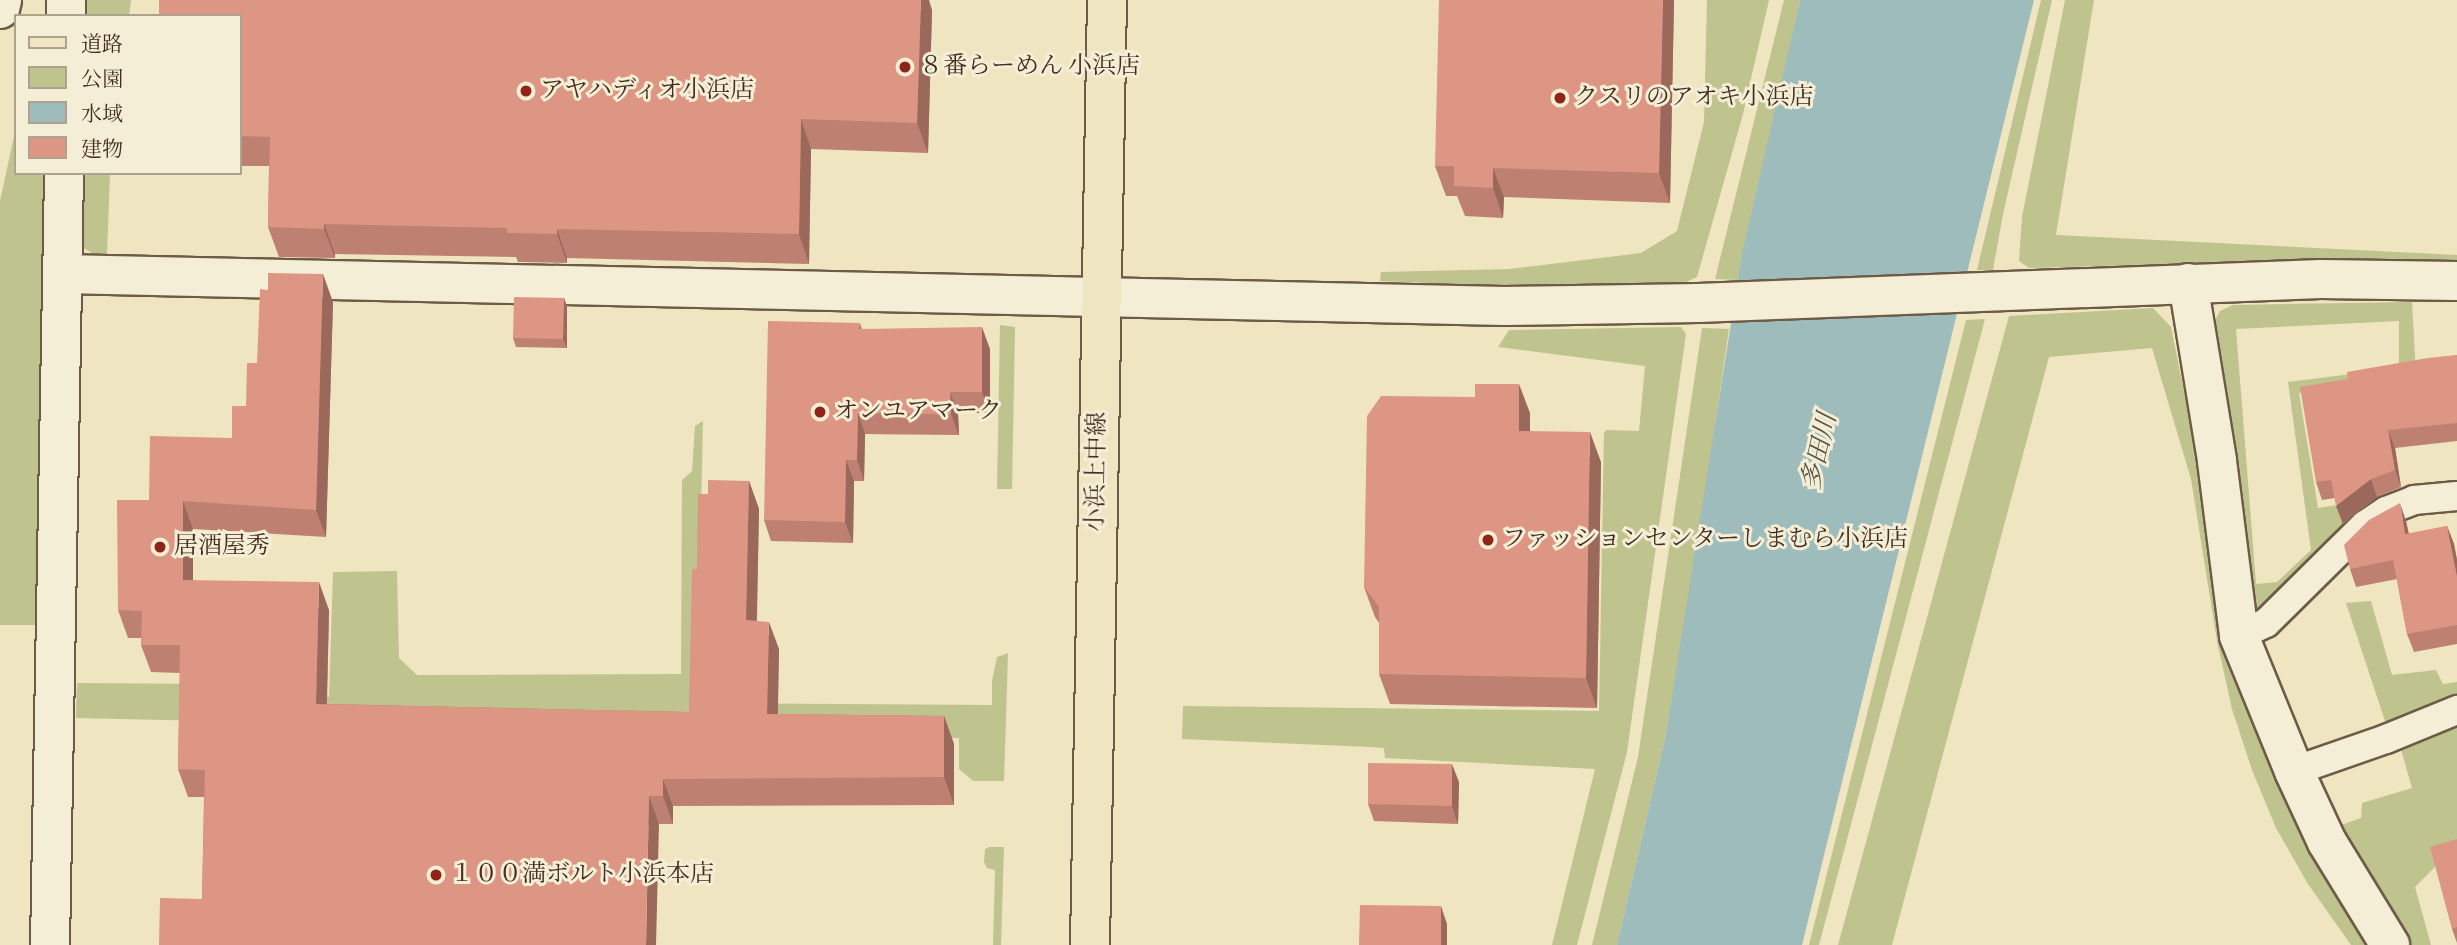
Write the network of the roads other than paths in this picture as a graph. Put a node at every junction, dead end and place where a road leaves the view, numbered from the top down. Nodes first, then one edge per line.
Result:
1 (2, 0) edge
2 (1107, 0) edge
3 (0, 9) edge
4 (64, 175) edge
5 (63, 274) junction
6 (2457, 281) edge
7 (2188, 283) junction
8 (1100, 298) junction
9 (2457, 496) edge
10 (2239, 636) junction
11 (2457, 710) edge
12 (2294, 771) junction
13 (50, 945) edge
14 (1090, 945) edge
15 (2390, 945) edge

1 - 3 street
2 - 8 main road, 小浜上中線
4 - 5 street
5 - 8 street
5 - 13 street
6 - 7 street
7 - 8 street
7 - 10 street
8 - 14 main road, 小浜上中線
9 - 10 lane
10 - 12 street
11 - 12 lane
12 - 15 street

